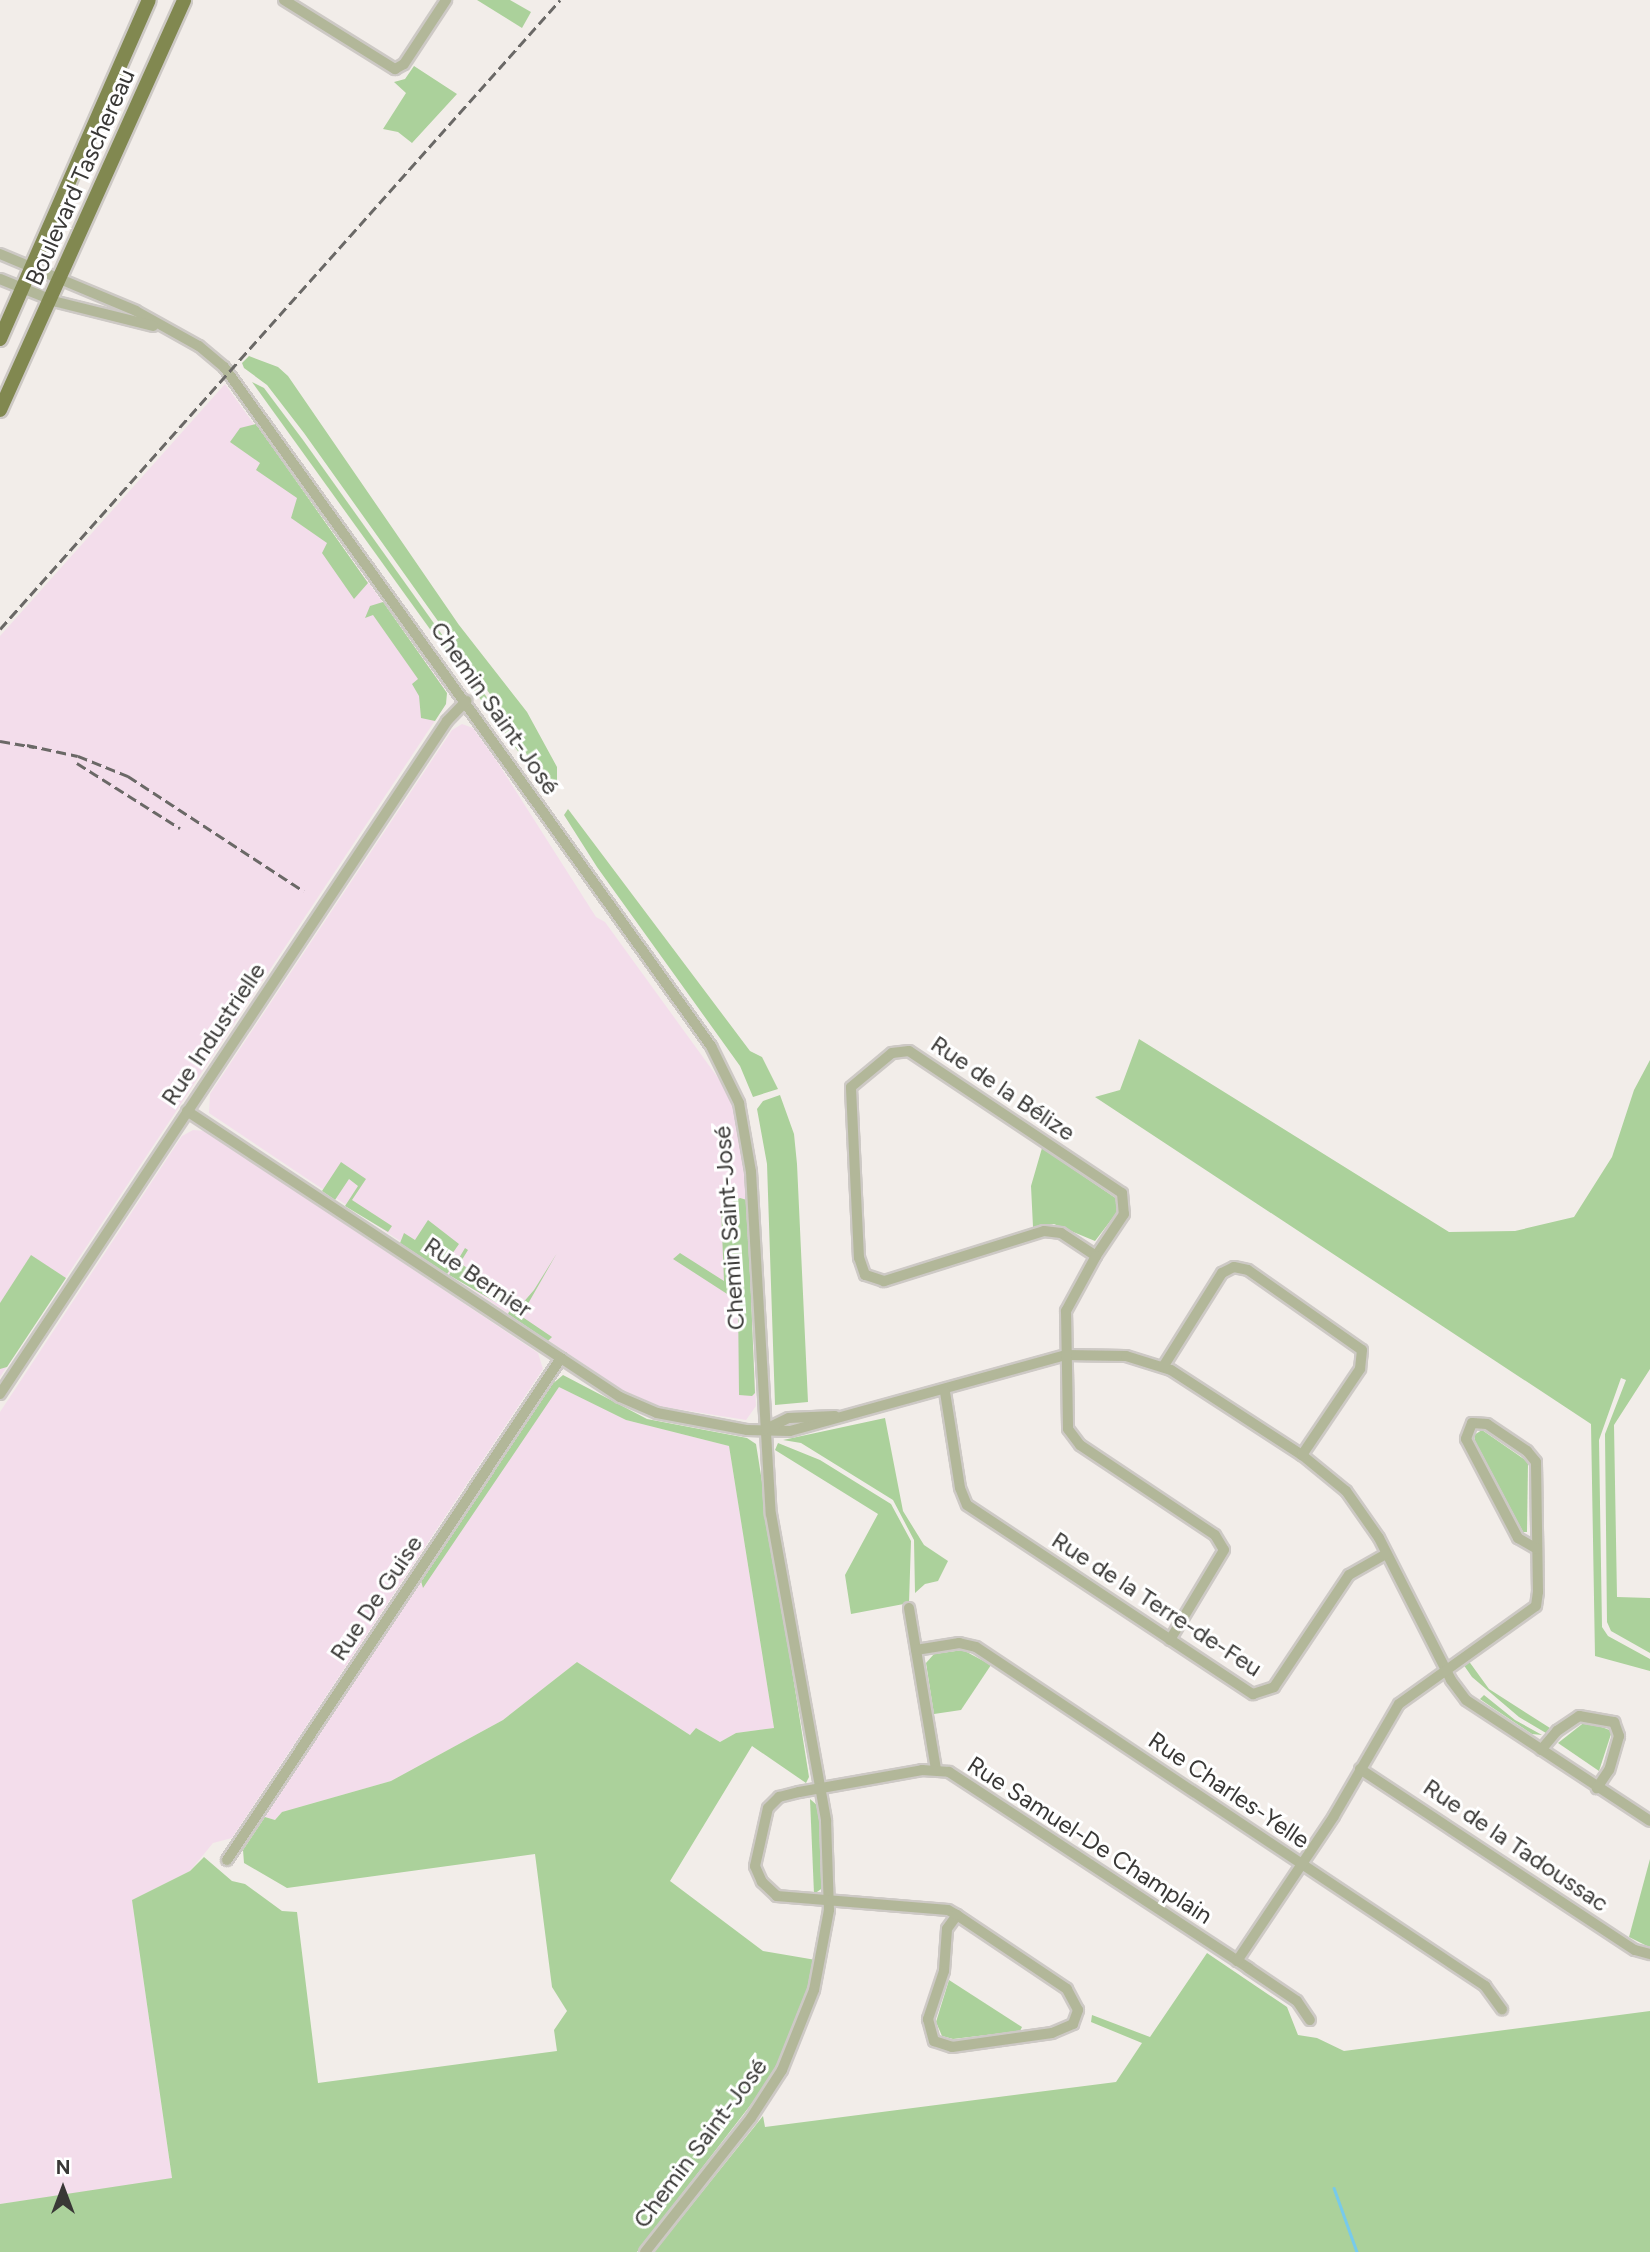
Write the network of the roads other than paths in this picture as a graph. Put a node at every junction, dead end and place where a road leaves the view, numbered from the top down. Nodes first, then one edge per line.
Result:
1 (149, 0) edge
2 (184, 0) edge
3 (284, 0) edge
4 (446, 0) edge
5 (0, 254) edge
6 (31, 267) junction
7 (0, 279) edge
8 (58, 279) junction
9 (22, 289) junction
10 (50, 299) junction
11 (172, 332) junction
12 (0, 339) edge
13 (0, 410) edge
14 (466, 701) junction
15 (187, 1111) junction
16 (1096, 1256) junction
17 (1066, 1355) junction
18 (561, 1358) junction
19 (1163, 1367) junction
20 (945, 1392) junction
21 (0, 1394) edge
22 (764, 1430) junction
23 (1302, 1455) junction
24 (1537, 1549) junction
25 (1386, 1554) junction
26 (909, 1608) dead end
27 (1170, 1640) junction
28 (916, 1650) junction
29 (1444, 1667) junction
30 (1541, 1750) junction
31 (1360, 1769) junction
32 (936, 1770) junction
33 (821, 1788) junction
34 (1597, 1788) junction
35 (1650, 1821) edge
36 (227, 1860) dead end
37 (1302, 1864) junction
38 (829, 1902) junction
39 (957, 1915) junction
40 (1650, 1954) edge
41 (1237, 1961) junction
42 (1502, 2010) dead end
43 (1310, 2020) dead end
44 (645, 2252) edge

1 - 6 main road, Boulevard Taschereau
2 - 8 main road, Boulevard Taschereau
3 - 4 street
5 - 6 street, Chemin Saint-José
6 - 8 street, Chemin Saint-José
6 - 9 main road, Boulevard Taschereau
7 - 9 street, Chemin Saint-José
8 - 10 main road, Boulevard Taschereau
8 - 11 street, Chemin Saint-José
9 - 10 street, Chemin Saint-José
9 - 12 main road, Boulevard Taschereau
10 - 11 street, Chemin Saint-José
10 - 13 main road, Boulevard Taschereau
11 - 14 street, Chemin Saint-José
14 - 15 street, Rue Industrielle
14 - 22 street, Chemin Saint-José
15 - 18 street, Rue Bernier
15 - 21 street, Rue Industrielle
16 - 16 street, Rue de la Bélize
16 - 17 street, Rue de la Bélize
17 - 19 street, Rue Bernier
17 - 20 street, Rue Bernier
17 - 27 street, Rue de la Bélize
18 - 22 street, Rue Bernier
18 - 36 street, Rue De Guise
19 - 23 street, Rue Bernier
19 - 23 street
20 - 22 street, Rue Bernier
20 - 27 street, Rue de la Terre-de-Feu
22 - 33 street, Chemin Saint-José
23 - 25 street, Rue Bernier
24 - 24 street
24 - 29 street
25 - 27 street, Rue de la Terre-de-Feu
25 - 29 street, Rue Bernier
26 - 28 street
28 - 32 street
28 - 37 street, Rue Charles-Yelle
29 - 30 street, Rue Bernier
29 - 31 street
30 - 34 street, Rue Bernier
30 - 34 street
31 - 37 street
31 - 40 street, Rue de la Tadoussac
32 - 33 street, Rue Samuel-De Champlain
32 - 41 street, Rue Samuel-De Champlain
33 - 38 street, Chemin Saint-José
33 - 38 street, Rue Samuel-De Champlain
34 - 35 street, Rue Bernier
37 - 41 street
37 - 42 street, Rue Charles-Yelle
38 - 39 street
38 - 44 street, Chemin Saint-José
39 - 39 street
41 - 43 street, Rue Samuel-De Champlain

